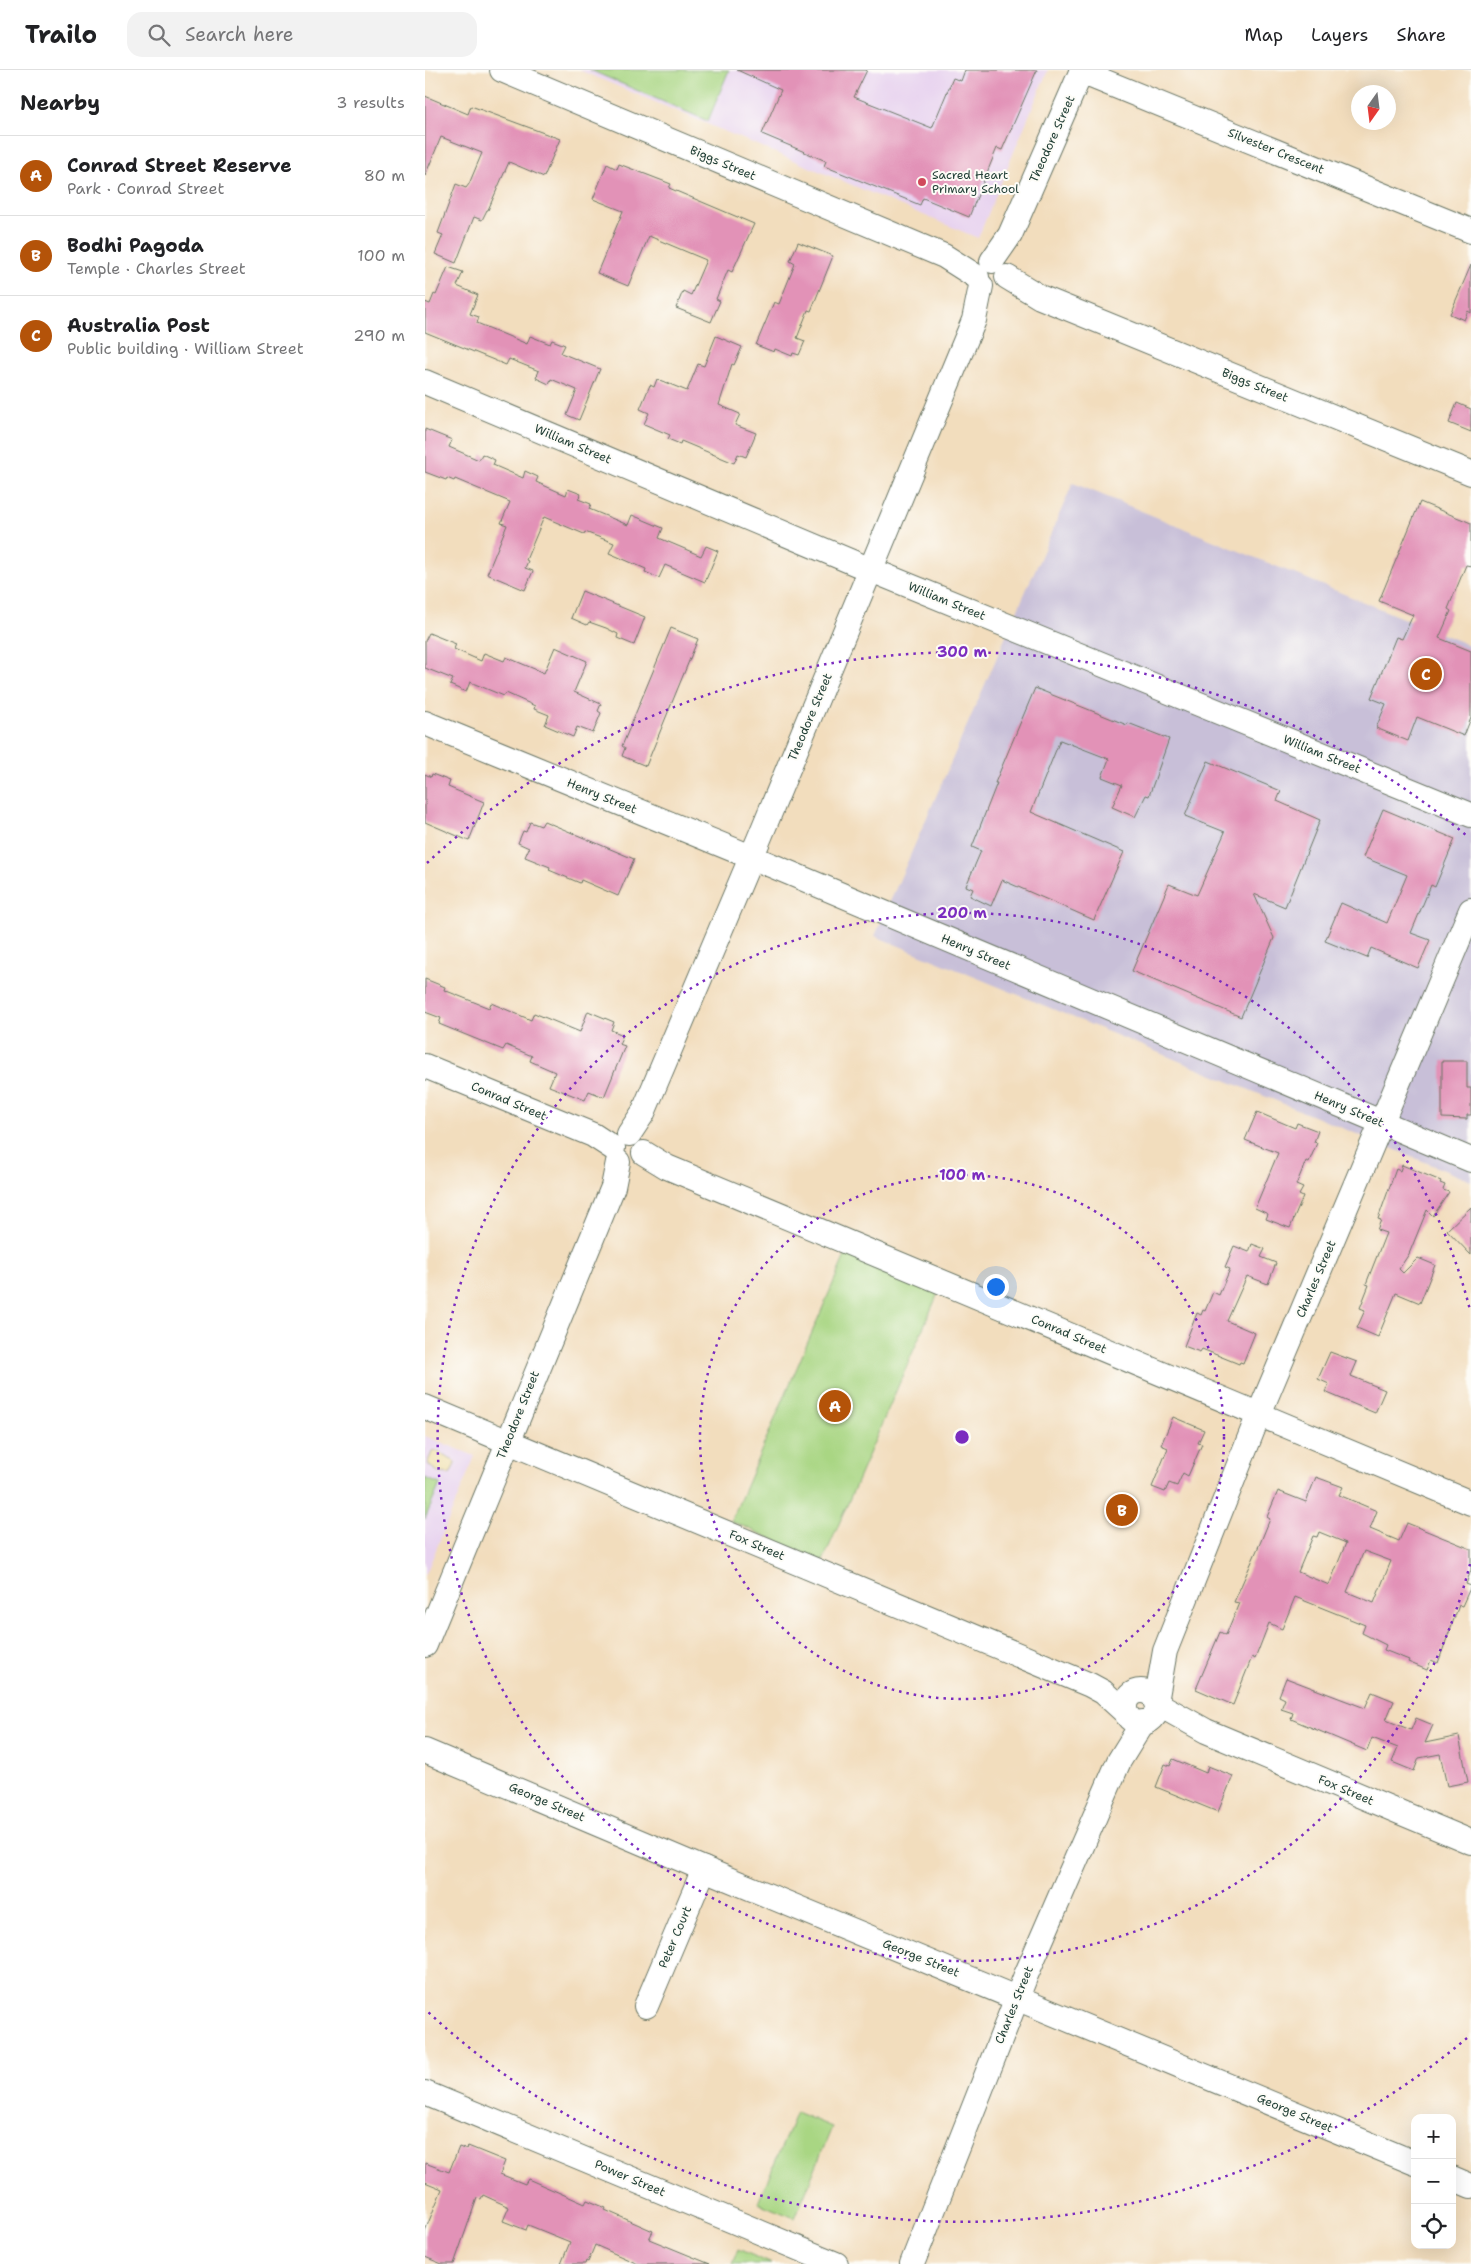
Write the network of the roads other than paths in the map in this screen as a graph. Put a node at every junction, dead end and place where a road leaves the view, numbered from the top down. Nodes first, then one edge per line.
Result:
1 (502, 70) edge
2 (1082, 71) edge
3 (1471, 231) edge
4 (992, 276) junction
5 (425, 382) edge
6 (1471, 473) edge
7 (871, 570) junction
8 (425, 723) edge
9 (1471, 815) edge
10 (751, 857) junction
11 (1471, 910) edge
12 (425, 1066) edge
13 (1381, 1123) junction
14 (629, 1150) junction
15 (1471, 1160) edge
16 (425, 1406) edge
17 (1259, 1414) junction
18 (508, 1441) junction
19 (1471, 1503) edge
20 (425, 1644) edge
21 (1141, 1707) junction
22 (426, 1751) edge
23 (1471, 1842) edge
24 (705, 1869) junction
25 (1017, 1997) junction
26 (646, 2006) dead end
27 (425, 2093) edge
28 (1411, 2160) edge
29 (1456, 2180) edge
30 (1471, 2186) edge
31 (912, 2260) edge
32 (835, 2264) edge

1 - 4 street, Biggs Street
2 - 3 street, Silvester Crescent
2 - 4 street, Theodore Street
4 - 6 street, Biggs Street
4 - 7 street, Theodore Street
5 - 7 street, William Street
7 - 9 street, William Street
7 - 10 street, Theodore Street
8 - 10 street, Henry Street
10 - 13 street, Henry Street
10 - 14 street, Theodore Street
11 - 13 street, Charles Street
12 - 14 street, Conrad Street
13 - 15 street, Henry Street
13 - 17 street, Charles Street
14 - 17 street, Conrad Street
14 - 18 street, Theodore Street
16 - 18 street, Fox Street
17 - 19 street, Conrad Street
17 - 21 street, Charles Street
18 - 20 street, Theodore Street
18 - 21 street, Fox Street
21 - 23 street, Fox Street
21 - 25 street, Charles Street
22 - 24 street, George Street
24 - 25 street, George Street
24 - 26 street, Peter Court
25 - 28 street, George Street
25 - 31 street, Charles Street
27 - 32 street, Power Street
29 - 30 street

